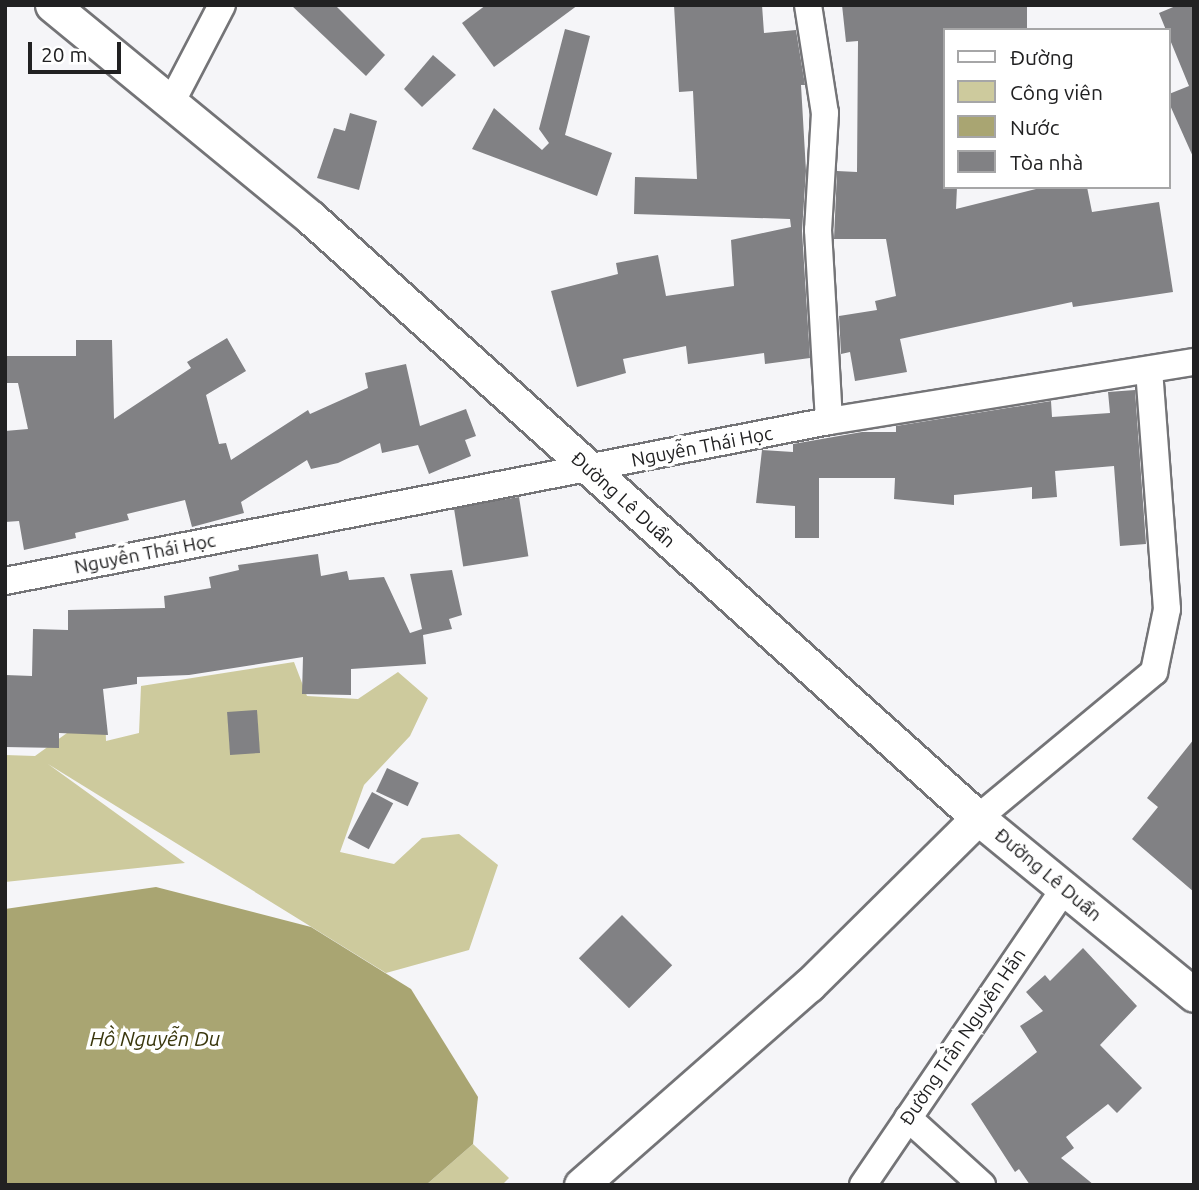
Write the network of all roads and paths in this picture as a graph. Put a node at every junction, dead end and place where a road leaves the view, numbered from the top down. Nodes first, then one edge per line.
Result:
1 (52, 5) edge
2 (222, 5) edge
3 (808, 5) edge
4 (172, 103) junction
5 (1194, 362) edge
6 (1149, 370) junction
7 (829, 421) junction
8 (588, 470) junction
9 (5, 581) edge
10 (978, 818) junction
11 (1064, 890) junction
12 (1194, 995) edge
13 (908, 1118) junction
14 (581, 1185) edge
15 (863, 1185) edge
16 (982, 1185) edge

1 - 4 street, Đường Lê Duẩn
2 - 4 street
3 - 7 street
4 - 8 street, Đường Lê Duẩn
5 - 6 street, Nguyễn Thái Học
6 - 7 street, Nguyễn Thái Học
6 - 10 street
7 - 8 street, Nguyễn Thái Học
8 - 9 street, Nguyễn Thái Học
8 - 10 street, Đường Lê Duẩn
10 - 11 street, Đường Lê Duẩn
10 - 14 street
11 - 12 street, Đường Lê Duẩn
11 - 13 street, Đường Trần Nguyên Hãn
13 - 15 street, Đường Trần Nguyên Hãn
13 - 16 street

